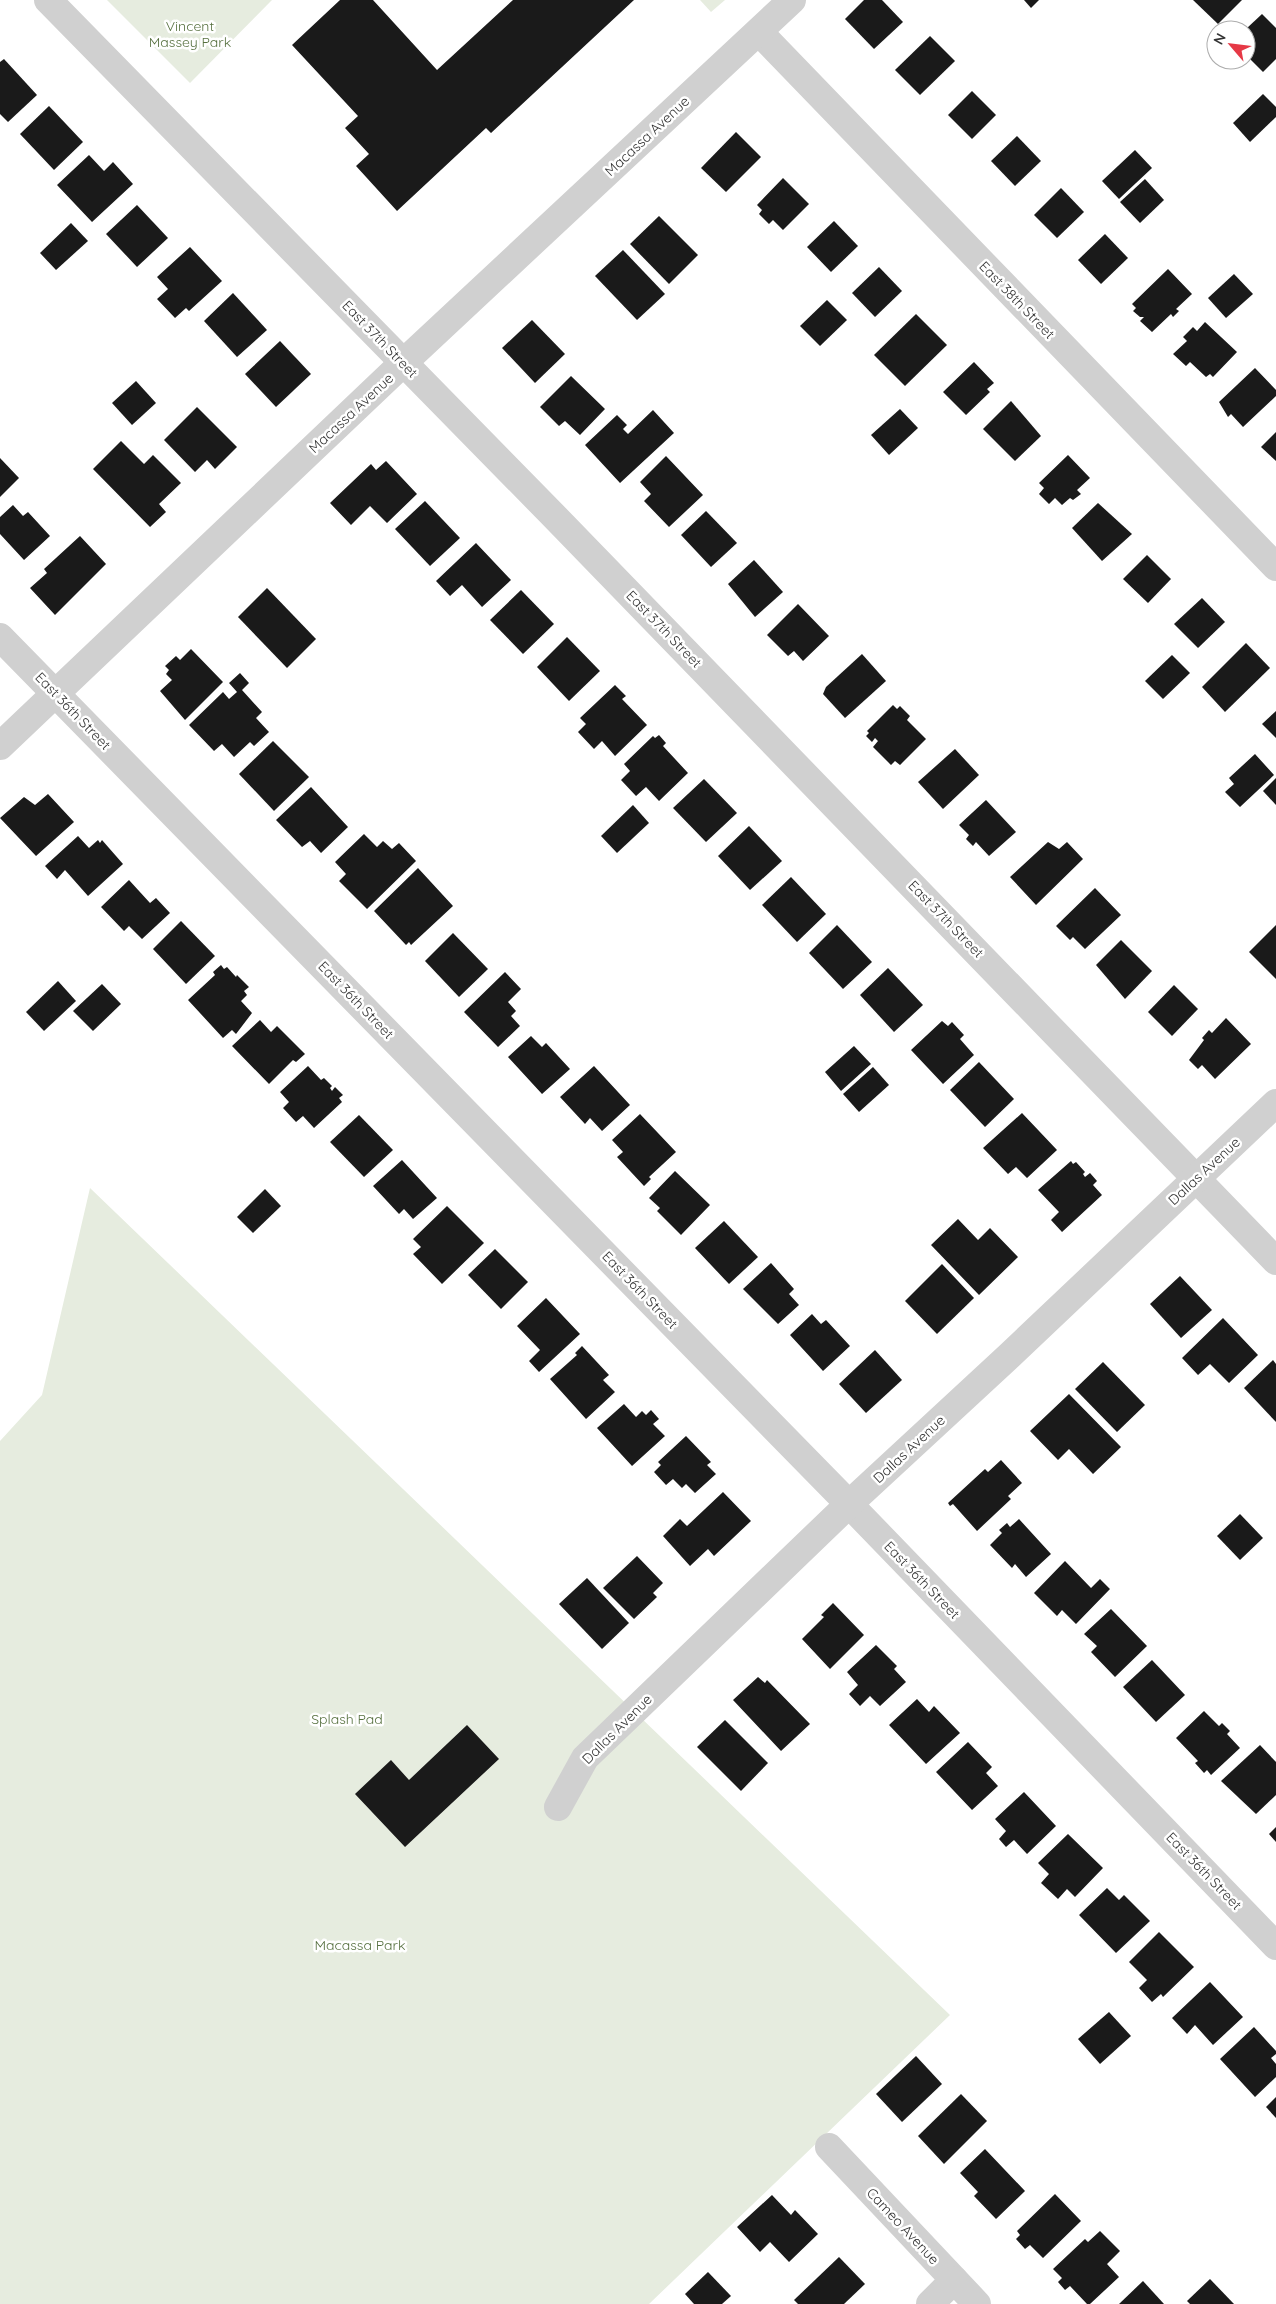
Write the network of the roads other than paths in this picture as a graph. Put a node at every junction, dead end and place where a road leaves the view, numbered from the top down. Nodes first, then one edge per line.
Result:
1 (48, 0) edge
2 (792, 0) edge
3 (759, 32) junction
4 (403, 363) junction
5 (1276, 566) edge
6 (0, 637) edge
7 (55, 694) junction
8 (0, 746) edge
9 (1276, 1103) edge
10 (1196, 1178) junction
11 (1276, 1261) edge
12 (849, 1504) junction
13 (558, 1807) dead end
14 (1276, 1946) edge
15 (829, 2147) dead end
16 (954, 2280) junction
17 (930, 2304) edge
18 (977, 2304) edge

1 - 4 street, East 37th Street
2 - 3 street, Macassa Avenue
3 - 4 street, Macassa Avenue
3 - 5 street, East 38th Street
4 - 7 street, Macassa Avenue
4 - 10 street, East 37th Street
6 - 7 street, East 36th Street
7 - 8 street, Macassa Avenue
7 - 12 street, East 36th Street
9 - 10 street, Dallas Avenue
10 - 11 street, East 37th Street
10 - 12 street, Dallas Avenue
12 - 13 street, Dallas Avenue
12 - 14 street, East 36th Street
15 - 16 street, Cameo Avenue
16 - 17 street
16 - 18 street, Cameo Avenue

